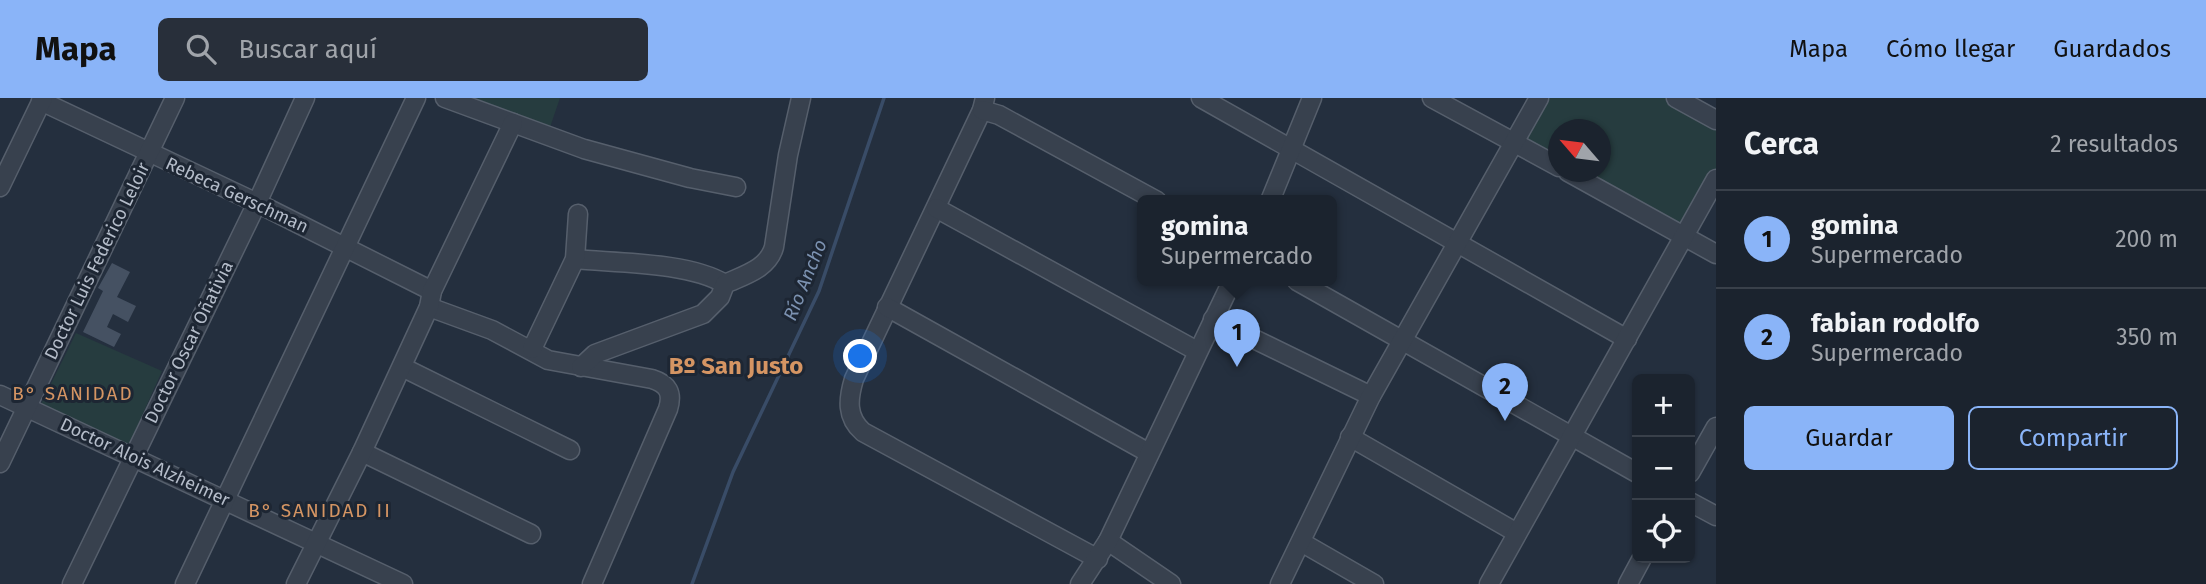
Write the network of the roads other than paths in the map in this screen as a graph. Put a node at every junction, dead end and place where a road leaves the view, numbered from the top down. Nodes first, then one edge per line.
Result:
1 (175, 98) edge
2 (305, 98) edge
3 (416, 98) edge
4 (445, 98) edge
5 (801, 98) edge
6 (1200, 98) edge
7 (1312, 98) edge
8 (1432, 98) edge
9 (1539, 98) edge
10 (1676, 98) edge
11 (42, 100) edge
12 (983, 104) edge
13 (1716, 120) edge
14 (513, 123) junction
15 (1514, 142) junction
16 (1292, 149) junction
17 (148, 154) junction
18 (1548, 160) edge
19 (1716, 179) edge
20 (1585, 182) edge
21 (0, 187) edge
22 (736, 187) dead end
23 (1146, 195) edge
24 (1273, 195) edge
25 (257, 203) junction
26 (936, 208) junction
27 (578, 214) dead end
28 (1684, 236) junction
29 (1458, 242) junction
30 (346, 247) junction
31 (1716, 254) edge
32 (575, 259) junction
33 (725, 284) junction
34 (1229, 286) edge
35 (1306, 286) edge
36 (430, 299) junction
37 (887, 307) junction
38 (1213, 319) junction
39 (1627, 339) junction
40 (1404, 340) junction
41 (532, 349) junction
42 (1197, 351) junction
43 (402, 366) junction
44 (581, 366) junction
45 (0, 395) edge
46 (1371, 396) junction
47 (26, 408) junction
48 (1716, 426) edge
49 (1572, 436) junction
50 (1349, 437) junction
51 (570, 450) dead end
52 (362, 452) junction
53 (1149, 453) junction
54 (134, 456) junction
55 (0, 463) edge
56 (1695, 464) edge
57 (1632, 470) edge
58 (226, 500) junction
59 (1695, 505) edge
60 (1716, 516) edge
61 (1517, 533) junction
62 (531, 534) dead end
63 (1108, 541) junction
64 (316, 542) junction
65 (1301, 542) junction
66 (1098, 559) junction
67 (1639, 563) edge
68 (72, 584) edge
69 (184, 584) edge
70 (296, 584) edge
71 (403, 584) edge
72 (592, 584) edge
73 (1080, 584) edge
74 (1171, 584) edge
75 (1280, 584) edge
76 (1374, 584) edge
77 (1489, 584) edge
78 (1628, 584) edge

1 - 17 street, Doctor Luis Federico Leloir
2 - 25 street, Doctor Oscar Oñativia
3 - 30 street
4 - 14 street
5 - 33 street
6 - 16 street
7 - 16 street
8 - 15 street
9 - 15 street
10 - 13 street
11 - 17 street, Rebeca Gerschman
11 - 21 street
12 - 23 street
12 - 26 street
14 - 22 street
14 - 36 street
15 - 18 street
15 - 29 street
16 - 24 street
16 - 29 street
17 - 25 street, Rebeca Gerschman
17 - 47 street, Doctor Luis Federico Leloir
19 - 28 street
20 - 28 street
25 - 30 street, Rebeca Gerschman
25 - 54 street, Doctor Oscar Oñativia
26 - 37 street
26 - 42 street
27 - 32 street
28 - 31 street
28 - 39 street
29 - 39 street
29 - 40 street
30 - 36 street, Rebeca Gerschman
30 - 58 street
32 - 33 street
32 - 41 street
33 - 44 street
34 - 38 street
35 - 40 street
36 - 41 street, Rebeca Gerschman
36 - 43 street
37 - 53 street
37 - 66 street
38 - 42 street
38 - 46 street
39 - 49 street
40 - 46 street
40 - 49 street
41 - 44 street, Rebeca Gerschman
42 - 53 street
43 - 51 street
43 - 52 street
44 - 72 street, Rebeca Gerschman
45 - 47 street, Doctor Alois Alzheimer
46 - 50 street
47 - 54 street, Doctor Alois Alzheimer
47 - 55 street, Doctor Luis Federico Leloir
48 - 56 street
49 - 57 street
49 - 61 street
50 - 61 street
50 - 65 street
52 - 62 street
52 - 64 street
53 - 63 street
54 - 58 street, Doctor Alois Alzheimer
54 - 68 street, Doctor Oscar Oñativia
58 - 64 street, Doctor Alois Alzheimer
58 - 69 street
59 - 60 street
61 - 77 street
63 - 66 street
63 - 74 street
64 - 70 street
64 - 71 street, Doctor Alois Alzheimer
65 - 75 street
65 - 76 street
66 - 73 street
67 - 78 street

